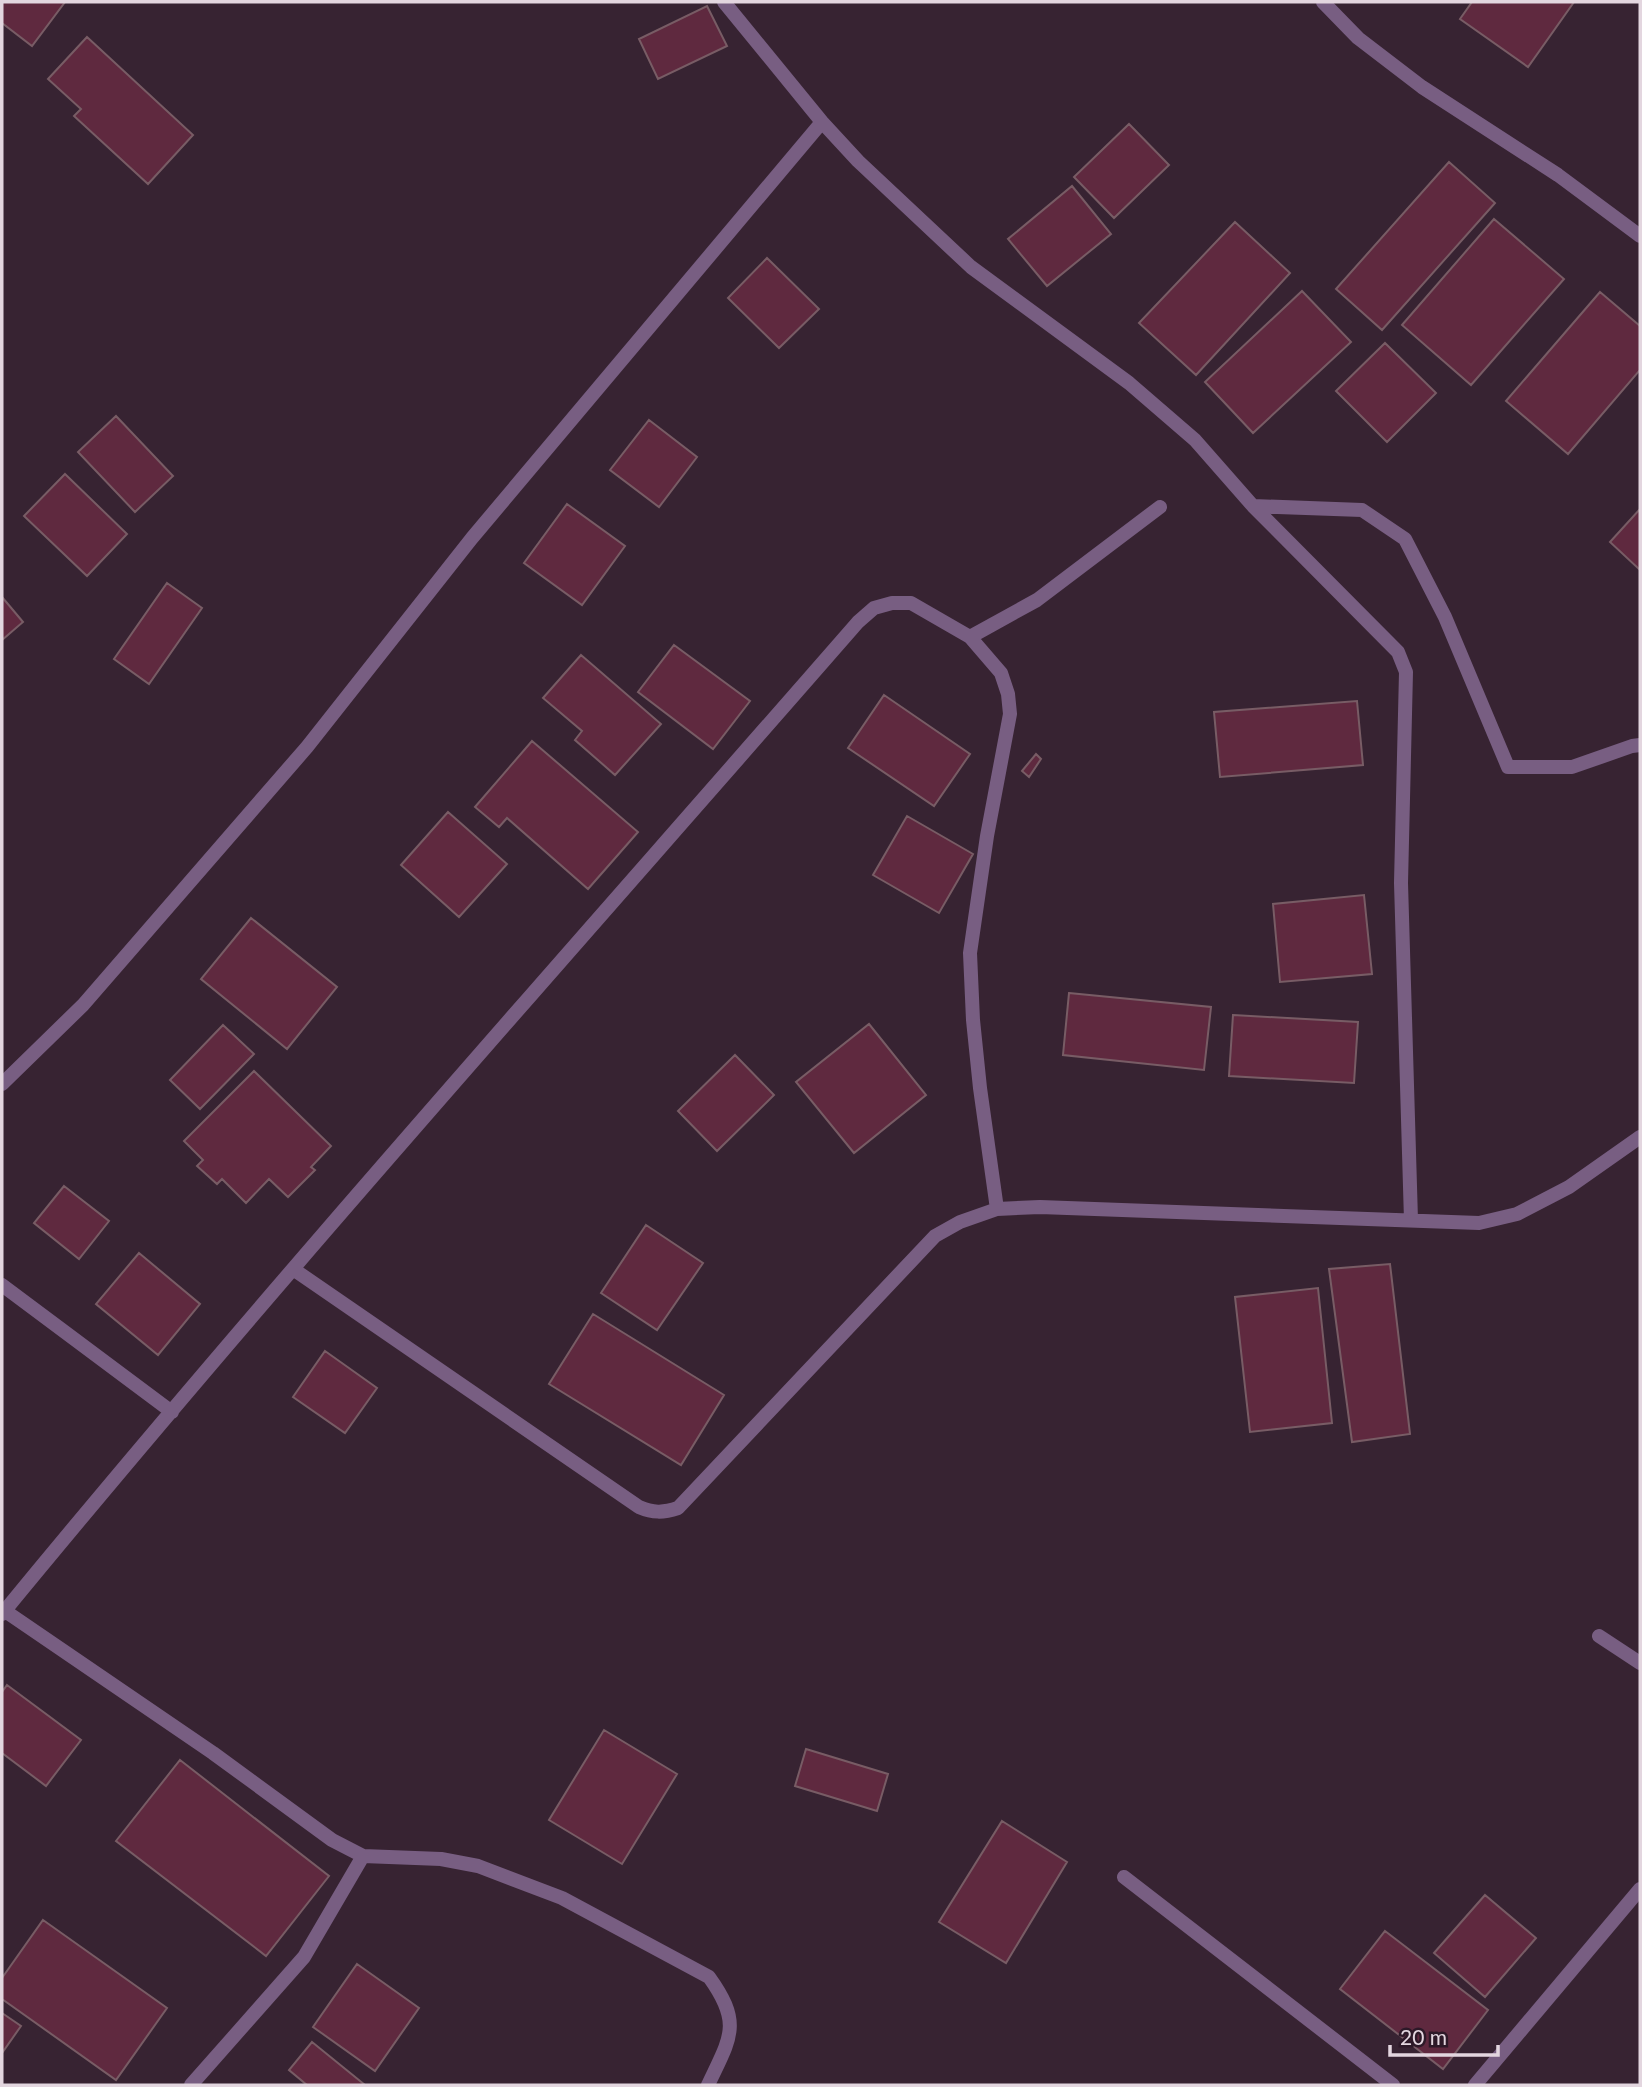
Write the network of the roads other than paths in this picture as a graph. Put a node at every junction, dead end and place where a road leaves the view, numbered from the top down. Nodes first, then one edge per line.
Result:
1 (724, 2) edge
2 (1323, 2) edge
3 (822, 122) junction
4 (1640, 236) edge
5 (1253, 506) junction
6 (1160, 508) dead end
7 (970, 637) junction
8 (1640, 745) edge
9 (2, 1084) edge
10 (1640, 1137) edge
11 (997, 1209) junction
12 (1411, 1220) junction
13 (293, 1269) junction
14 (2, 1285) edge
15 (172, 1412) junction
16 (3, 1613) edge
17 (1599, 1636) dead end
18 (1640, 1663) edge
19 (363, 1856) junction
20 (1124, 1877) dead end
21 (1640, 1889) edge
22 (191, 2085) edge
23 (708, 2085) edge
24 (1393, 2085) edge
25 (1475, 2085) edge

1 - 3 street
2 - 4 street
3 - 5 street
3 - 9 street
5 - 8 street
5 - 12 street
6 - 7 street
7 - 11 street
7 - 13 street
10 - 12 street
11 - 12 street
11 - 13 street
13 - 15 street
14 - 15 street
15 - 16 street
16 - 19 street
17 - 18 street
19 - 22 street
19 - 23 street
20 - 24 street
21 - 25 street

